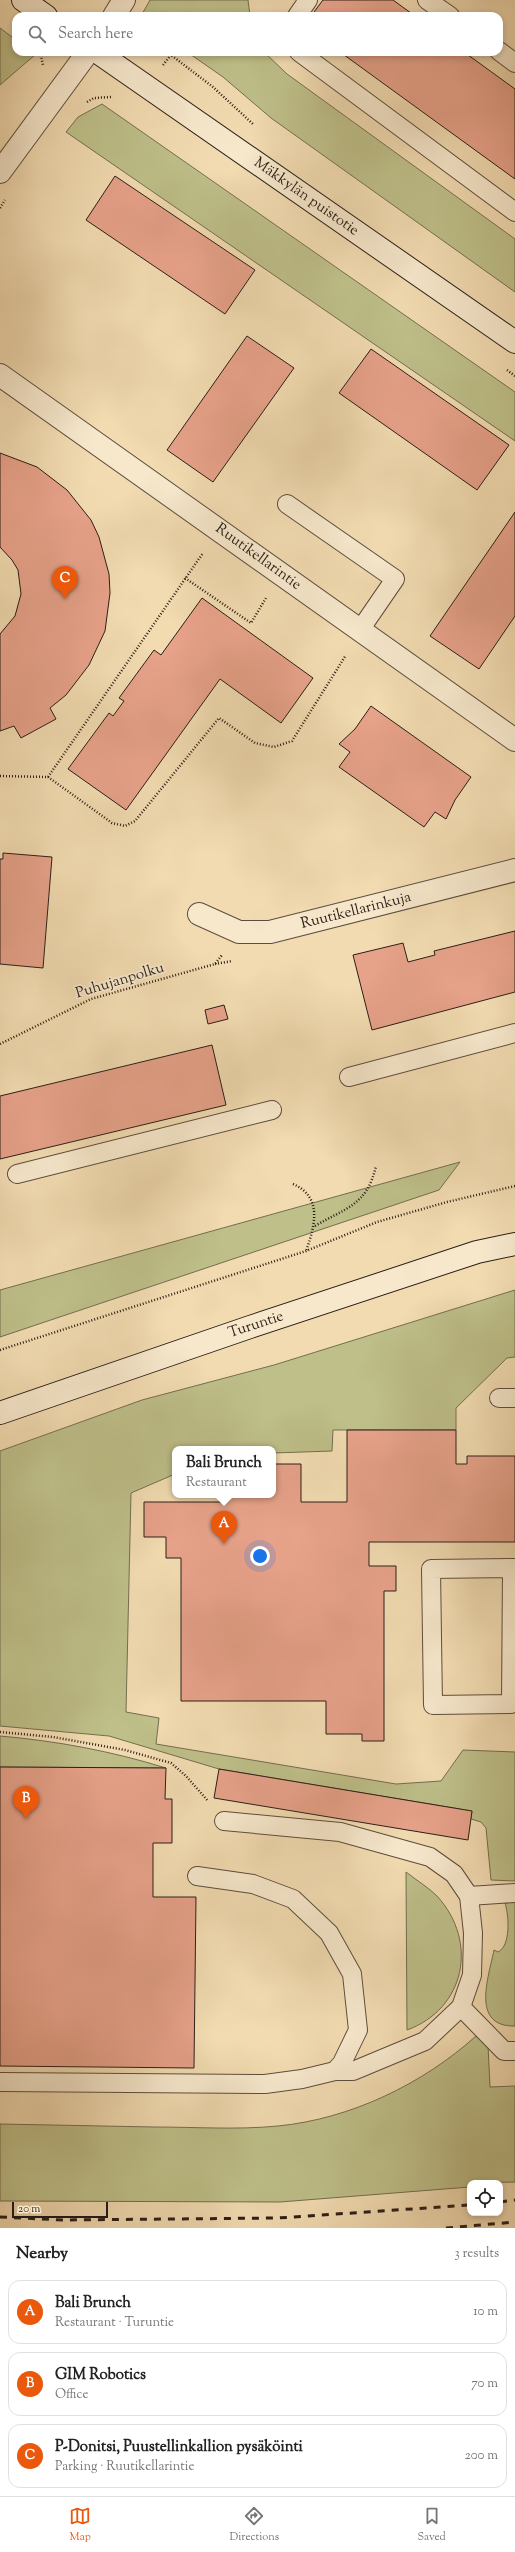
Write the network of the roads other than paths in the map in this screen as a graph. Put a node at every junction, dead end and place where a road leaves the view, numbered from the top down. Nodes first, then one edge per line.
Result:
1 (23, 0) edge
2 (124, 0) edge
3 (308, 0) edge
4 (427, 0) edge
5 (40, 12) edge
6 (116, 12) edge
7 (300, 12) edge
8 (444, 12) edge
9 (503, 54) edge
10 (85, 56) edge
11 (103, 56) edge
12 (304, 56) edge
13 (515, 63) edge
14 (0, 172) edge
15 (515, 212) edge
16 (515, 342) edge
17 (0, 375) edge
18 (287, 504) dead end
19 (360, 630) junction
20 (515, 740) edge
21 (515, 870) edge
22 (199, 914) dead end
23 (515, 1033) edge
24 (349, 1077) dead end
25 (272, 1110) dead end
26 (17, 1174) dead end
27 (515, 1244) edge
28 (0, 1413) edge
29 (514, 1568) edge
30 (224, 1821) road end
31 (197, 1876) dead end
32 (515, 1893) edge
33 (469, 1896) junction
34 (461, 2007) junction
35 (515, 2051) edge
36 (335, 2071) junction
37 (0, 2082) edge

1 - 5 street
2 - 6 street
3 - 7 lane
4 - 8 lane
9 - 13 lane
10 - 14 street
11 - 16 street, Mäkkylän puistotie
12 - 15 lane
17 - 19 street, Ruutikellarintie
18 - 19 lane
19 - 20 street, Ruutikellarintie
21 - 22 street, Ruutikellarinkuja
23 - 24 lane
25 - 26 lane
27 - 28 street, Turuntie
29 - 29 lane
30 - 33 lane
31 - 36 lane
32 - 33 lane
33 - 34 lane
34 - 35 lane
34 - 36 lane
36 - 37 lane

